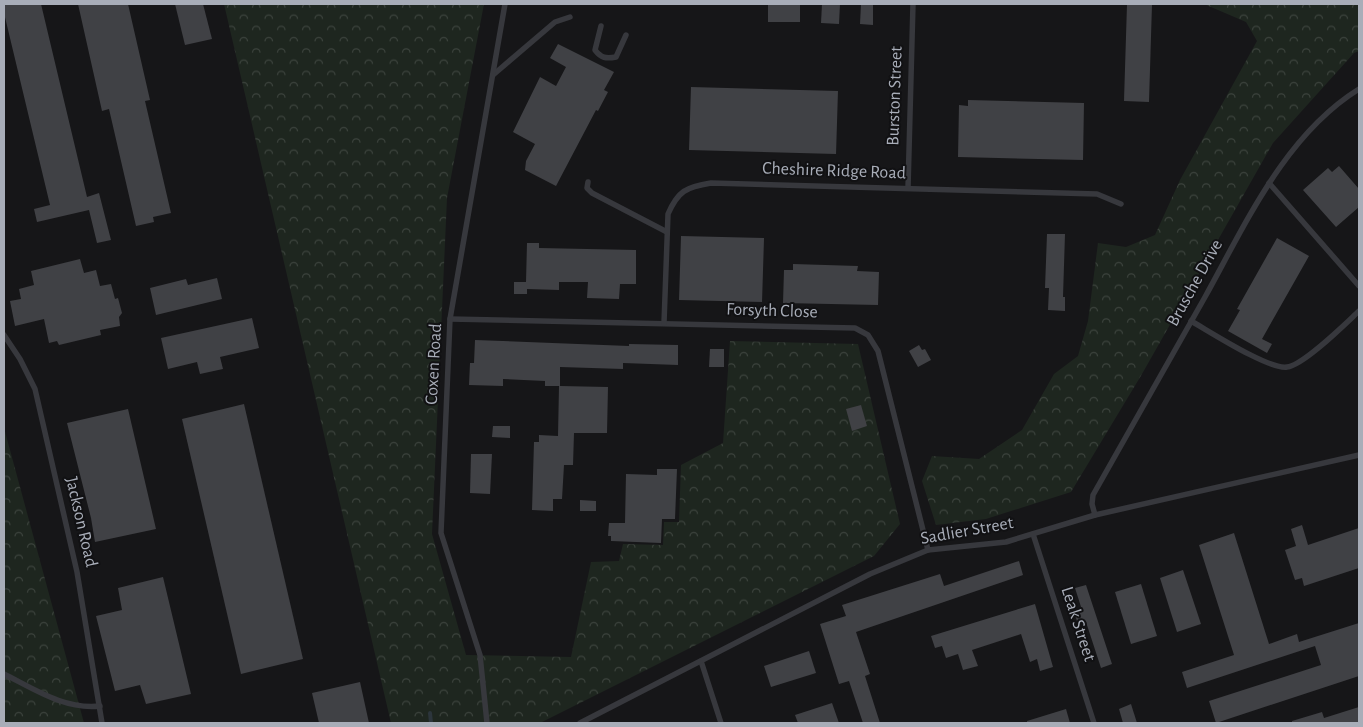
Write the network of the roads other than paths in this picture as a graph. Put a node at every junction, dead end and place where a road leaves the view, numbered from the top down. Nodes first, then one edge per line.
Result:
1 (506, 4) edge
2 (913, 4) edge
3 (570, 17) dead end
4 (602, 26) dead end
5 (626, 35) dead end
6 (493, 75) junction
7 (1359, 89) edge
8 (588, 182) dead end
9 (1269, 183) junction
10 (908, 188) junction
11 (1120, 204) dead end
12 (666, 232) junction
13 (1359, 286) edge
14 (1359, 311) edge
15 (450, 319) junction
16 (1191, 321) junction
17 (664, 323) junction
18 (4, 335) edge
19 (1359, 455) edge
20 (1095, 515) junction
21 (1033, 534) junction
22 (928, 550) junction
23 (700, 661) junction
24 (4, 674) edge
25 (100, 706) junction
26 (102, 723) edge
27 (487, 723) edge
28 (580, 723) edge
29 (721, 723) edge
30 (1094, 723) edge

1 - 6 lane, Coxen Road
2 - 10 lane, Burston Street
3 - 6 lane
4 - 5 lane
6 - 15 lane, Coxen Road
7 - 9 lane, Brusche Drive
8 - 12 lane
9 - 13 lane
9 - 16 lane, Brusche Drive
10 - 11 lane, Cheshire Ridge Road
10 - 12 lane, Cheshire Ridge Road
12 - 17 lane, Cheshire Ridge Road
14 - 16 lane
15 - 17 lane, Forsyth Close
15 - 27 lane, Coxen Road
16 - 20 lane, Brusche Drive
17 - 22 lane, Forsyth Close
18 - 25 lane, Jackson Road
19 - 20 lane, Sadlier Street
20 - 21 lane, Sadlier Street
21 - 22 lane, Sadlier Street
21 - 30 lane, Leak Street
22 - 23 lane, Sadlier Street
23 - 28 lane, Sadlier Street
23 - 29 lane
24 - 25 lane
25 - 26 lane, Jackson Road

